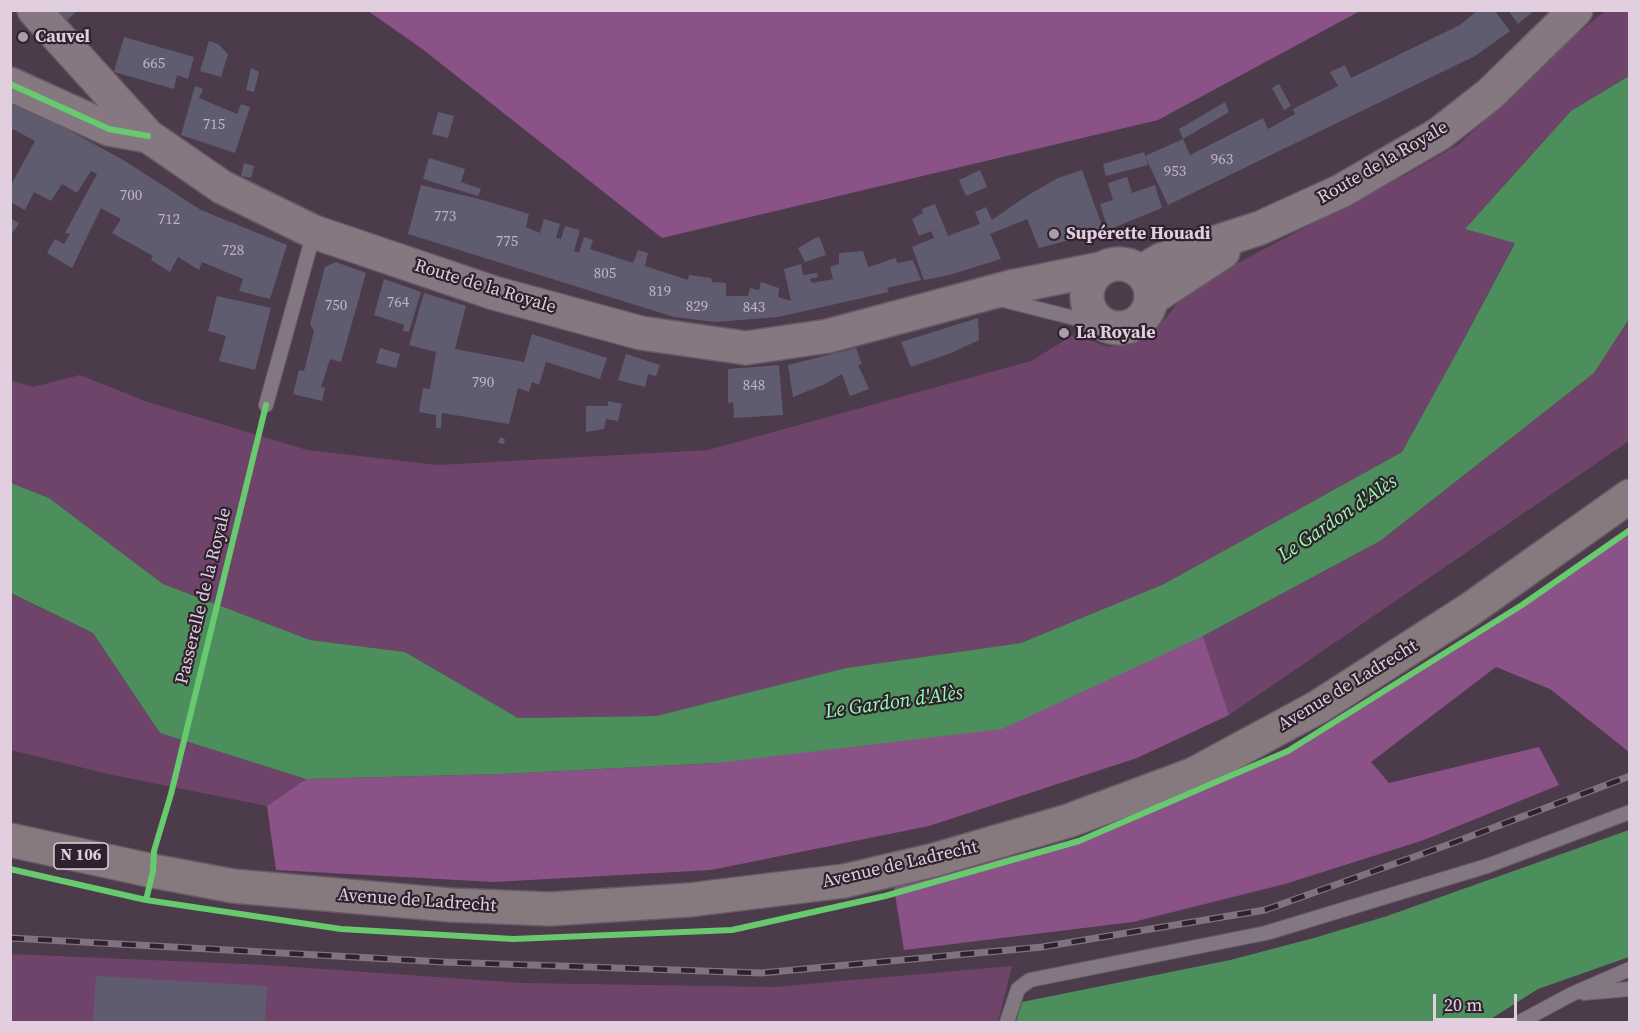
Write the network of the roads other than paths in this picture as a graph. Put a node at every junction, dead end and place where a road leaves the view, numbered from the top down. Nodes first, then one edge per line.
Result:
1 (34, 10) edge
2 (1576, 10) edge
3 (10, 84) edge
4 (148, 136) junction
5 (314, 232) junction
6 (1100, 269) junction
7 (1146, 286) junction
8 (997, 291) junction
9 (1096, 314) junction
10 (266, 405) dead end
11 (1629, 496) edge
12 (1629, 812) edge
13 (10, 840) edge
14 (1629, 969) edge
15 (1629, 989) edge
16 (1572, 994) junction
17 (1007, 1023) edge
18 (1520, 1023) edge

1 - 4 main road, Route de la Royale
2 - 7 main road, Route de la Royale
3 - 4 main road
4 - 5 main road, Route de la Royale
5 - 8 main road, Route de la Royale
5 - 10 lane
6 - 7 main road
6 - 8 main road, Route de la Royale
6 - 9 main road
7 - 9 main road
8 - 9 main road, Route de la Royale
11 - 13 main road, Avenue de Ladrecht / N 106
12 - 17 lane
14 - 16 lane
15 - 16 lane
16 - 18 lane

